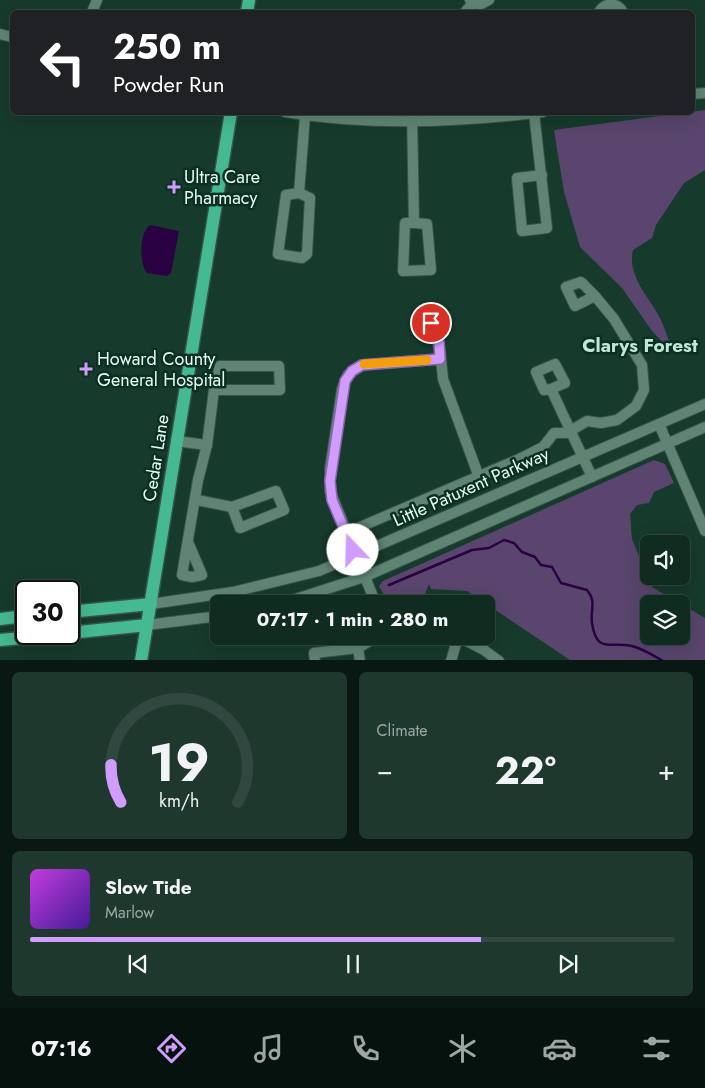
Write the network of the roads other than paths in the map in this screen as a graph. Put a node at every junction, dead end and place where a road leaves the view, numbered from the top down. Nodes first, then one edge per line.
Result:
1 (489, 0) edge
2 (471, 1) edge
3 (601, 10) edge
4 (621, 10) edge
5 (230, 115) edge
6 (300, 115) edge
7 (475, 115) edge
8 (538, 115) edge
9 (305, 116) junction
10 (412, 117) edge
11 (542, 175) junction
12 (299, 193) junction
13 (414, 223) junction
14 (596, 296) dead end
15 (431, 323) dead end
16 (440, 359) junction
17 (551, 389) dead end
18 (214, 390) junction
19 (705, 404) edge
20 (659, 424) junction
21 (705, 428) edge
22 (571, 431) junction
23 (176, 440) junction
24 (667, 444) junction
25 (207, 445) junction
26 (582, 458) junction
27 (479, 477) junction
28 (592, 477) junction
29 (197, 500) junction
30 (232, 507) junction
31 (705, 531) edge
32 (346, 533) junction
33 (188, 542) dead end
34 (355, 557) junction
35 (364, 577) junction
36 (308, 595) edge
37 (372, 595) edge
38 (150, 604) junction
39 (80, 611) edge
40 (15, 617) edge
41 (210, 617) edge
42 (0, 619) edge
43 (147, 625) junction
44 (80, 632) edge
45 (15, 639) edge
46 (0, 640) edge
47 (363, 645) edge
48 (456, 645) edge
49 (475, 645) edge
50 (358, 648) junction
51 (141, 660) edge
52 (315, 660) edge
53 (360, 660) edge
54 (452, 660) edge
55 (499, 660) edge

1 - 2 street
3 - 4 street
5 - 23 main road, Cedar Lane
6 - 9 street
7 - 10 street
8 - 11 street
9 - 10 street
9 - 12 street
10 - 13 street
11 - 11 street
12 - 12 street
13 - 13 street
14 - 22 street
15 - 16 street
16 - 27 street
16 - 32 street
17 - 22 street
18 - 18 street
18 - 25 street
19 - 20 street, Little Patuxent Parkway
20 - 24 street
20 - 26 street, Little Patuxent Parkway
21 - 24 street
22 - 26 street
22 - 27 street
23 - 25 street
23 - 38 main road, Cedar Lane
24 - 28 street
24 - 31 street
25 - 29 street
26 - 28 street
26 - 34 street, Little Patuxent Parkway
27 - 32 street
28 - 35 street
29 - 30 street
29 - 33 street
30 - 30 street
32 - 34 street
34 - 35 street
34 - 38 street, Little Patuxent Parkway
35 - 36 street
35 - 37 street
38 - 39 main road, Little Patuxent Parkway
38 - 43 main road, Cedar Lane
40 - 42 main road
41 - 43 street
43 - 44 main road
43 - 51 main road, Cedar Lane
45 - 46 main road
47 - 50 street
48 - 54 street
49 - 55 street
50 - 52 street
50 - 53 street

